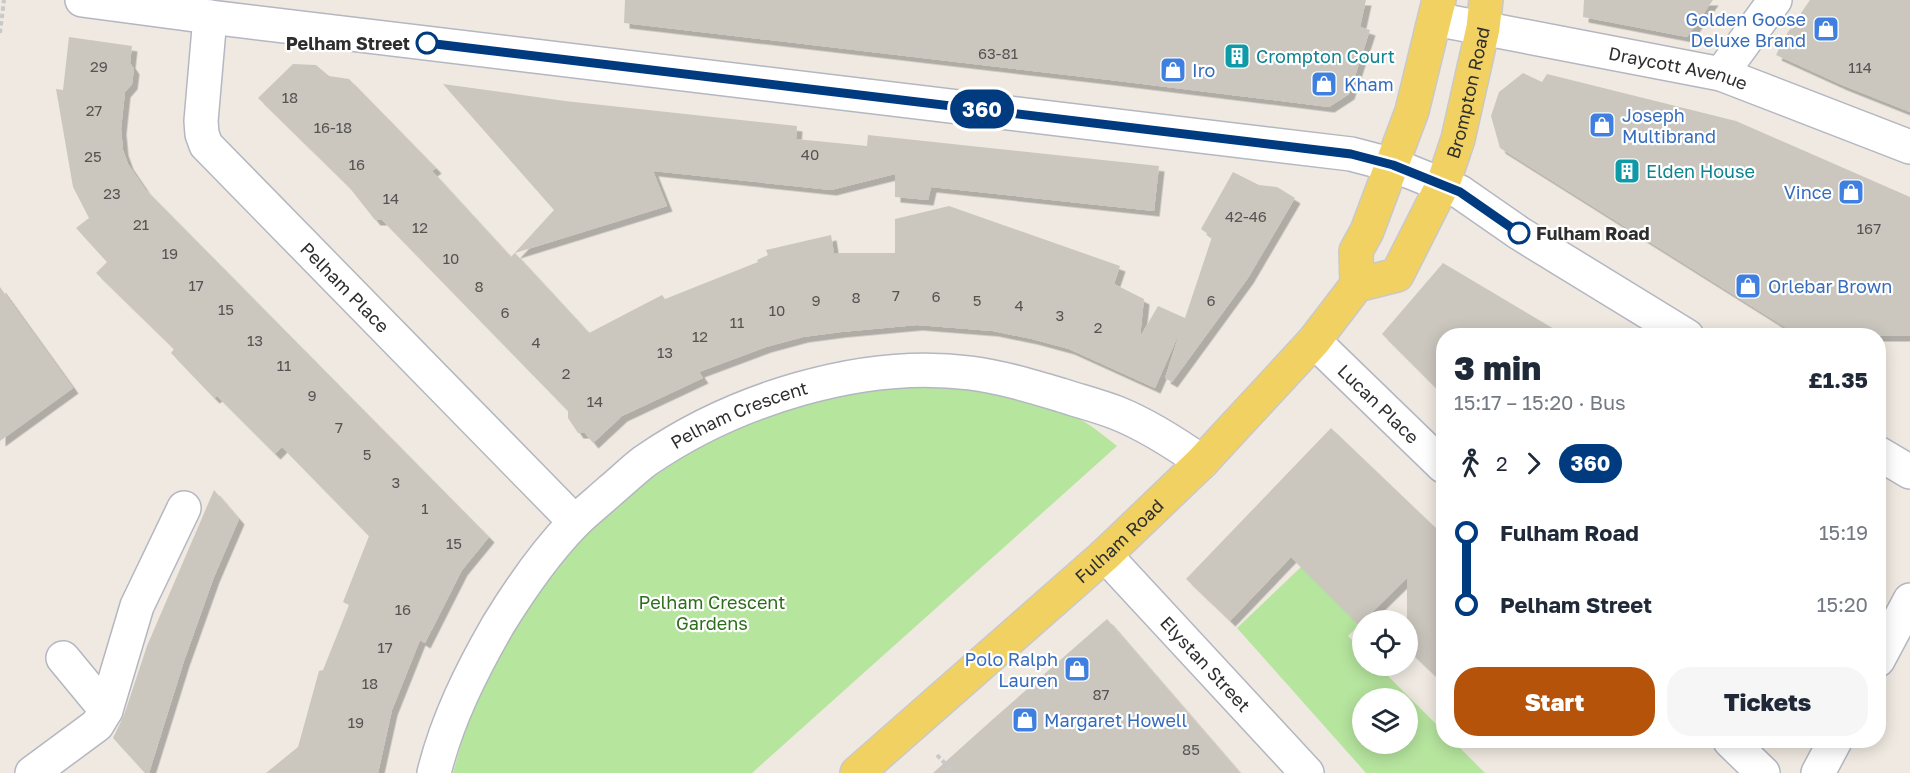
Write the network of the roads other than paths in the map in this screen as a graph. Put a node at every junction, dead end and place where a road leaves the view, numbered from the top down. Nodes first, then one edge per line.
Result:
1 (82, 0) edge
2 (1775, 0) edge
3 (200, 10) edge
4 (1437, 10) edge
5 (1485, 14) edge
6 (1721, 74) junction
7 (1910, 147) edge
8 (1393, 165) junction
9 (1443, 184) junction
10 (1357, 285) junction
11 (1674, 328) edge
12 (1314, 341) junction
13 (1886, 458) edge
14 (1436, 459) edge
15 (1202, 462) junction
16 (1910, 472) edge
17 (184, 507) dead end
18 (575, 522) junction
19 (1106, 555) junction
20 (1910, 600) edge
21 (1886, 645) edge
22 (63, 658) dead end
23 (106, 710) junction
24 (1737, 748) edge
25 (1831, 748) edge
26 (1298, 770) edge
27 (32, 773) edge
28 (434, 773) edge
29 (857, 773) edge
30 (1763, 773) edge
31 (1818, 773) edge

1 - 3 street
2 - 6 street
3 - 8 street
3 - 18 street, Pelham Place
4 - 5 street, Draycott Avenue
4 - 8 main road
5 - 6 street, Draycott Avenue
5 - 9 main road, Brompton Road
6 - 7 street, Draycott Avenue
8 - 9 street
8 - 10 main road
9 - 10 main road
9 - 11 street
10 - 12 main road, Fulham Road
12 - 14 street, Lucan Place
12 - 15 main road, Fulham Road
13 - 16 street
15 - 18 street, Pelham Crescent
15 - 19 main road, Fulham Road
17 - 23 street
18 - 28 street, Pelham Crescent
19 - 26 street, Elystan Street
19 - 29 main road, Fulham Road
20 - 21 street
22 - 23 street
23 - 27 street
24 - 30 street
25 - 31 street

